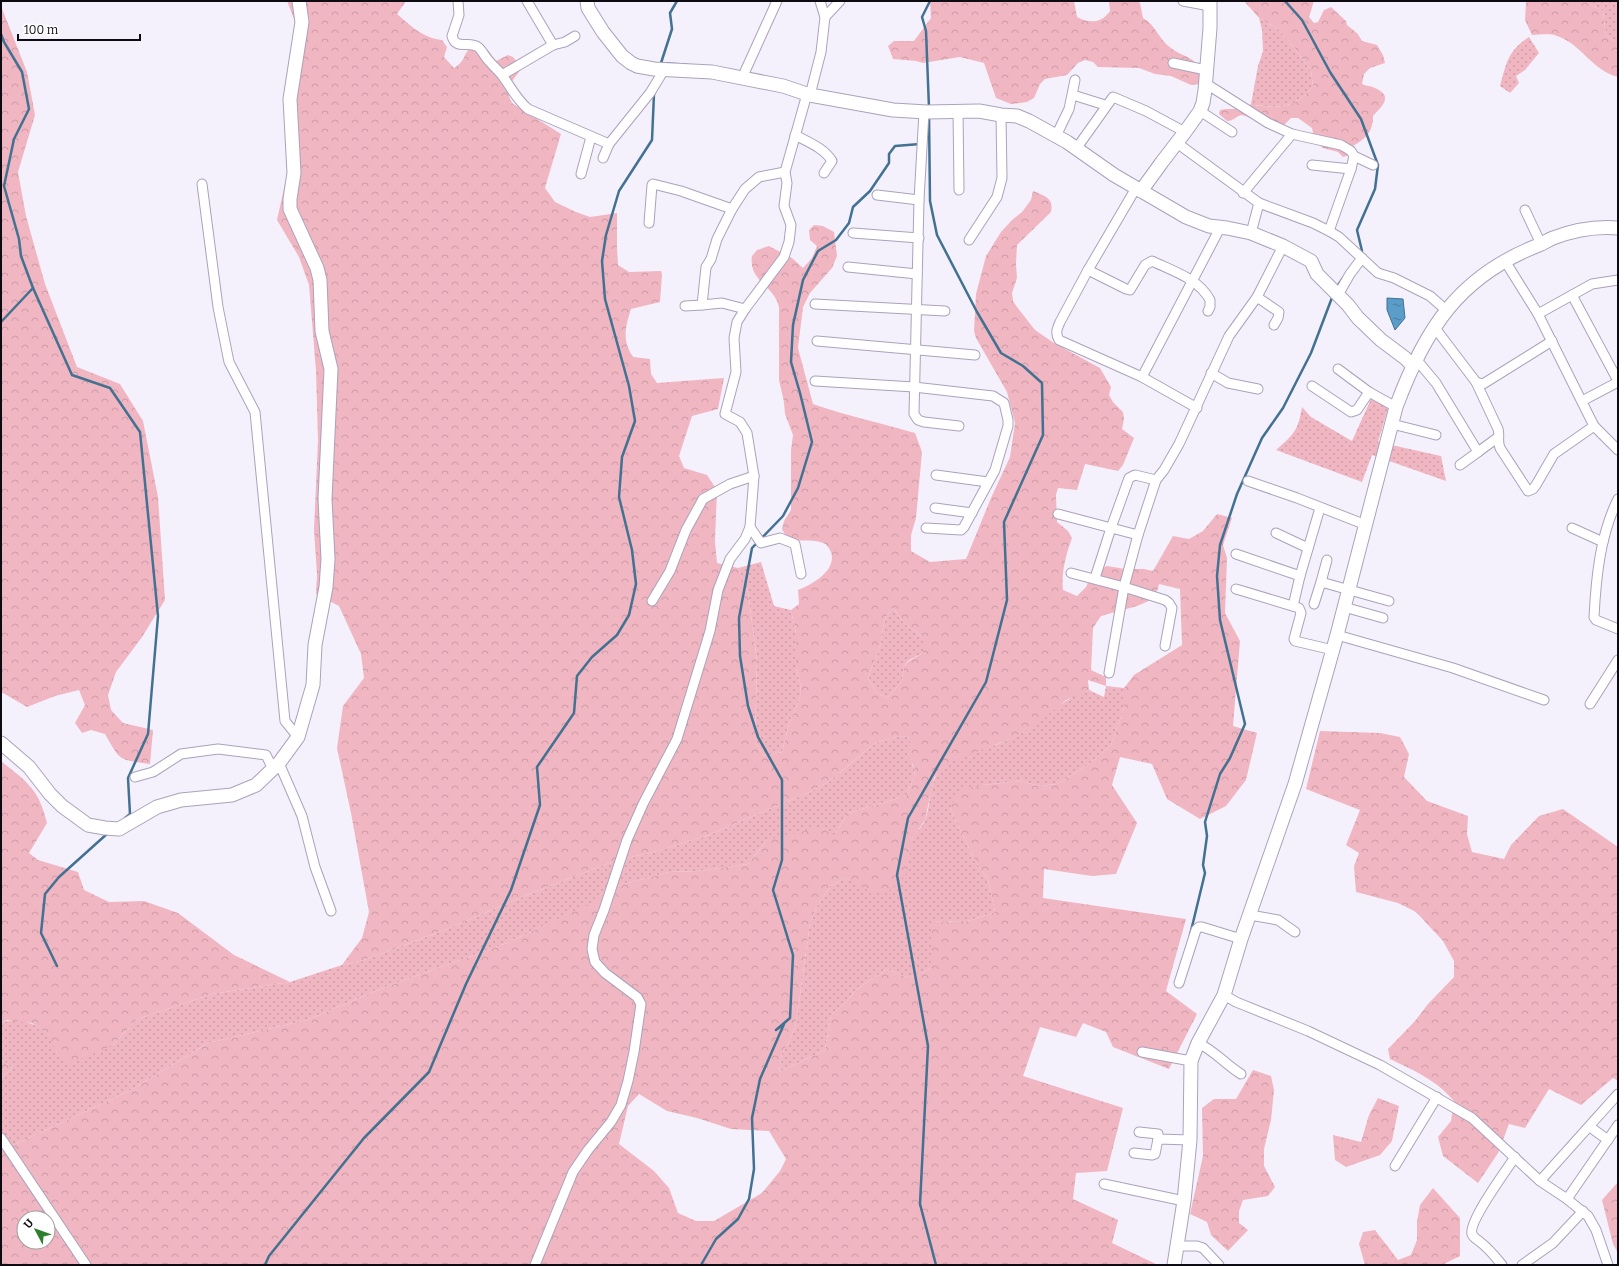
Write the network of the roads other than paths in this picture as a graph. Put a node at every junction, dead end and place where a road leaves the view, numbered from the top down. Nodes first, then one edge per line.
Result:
1 (299, 1) edge
2 (458, 1) edge
3 (527, 1) edge
4 (587, 1) edge
5 (777, 1) edge
6 (819, 1) edge
7 (840, 1) edge
8 (1183, 1) edge
9 (1210, 4) edge
10 (825, 17) junction
11 (576, 36) dead end
12 (553, 45) junction
13 (1173, 63) dead end
14 (660, 70) junction
15 (744, 74) junction
16 (502, 75) junction
17 (1206, 77) junction
18 (1075, 80) dead end
19 (810, 93) junction
20 (1073, 94) junction
21 (1105, 106) junction
22 (958, 110) junction
23 (1200, 111) junction
24 (928, 112) junction
25 (1001, 115) junction
26 (1185, 132) junction
27 (1232, 132) dead end
28 (1292, 134) junction
29 (795, 135) junction
30 (1056, 136) junction
31 (591, 137) junction
32 (1177, 143) junction
33 (609, 144) junction
34 (1076, 149) junction
35 (1354, 156) junction
36 (603, 158) dead end
37 (1312, 165) dead end
38 (1373, 165) dead end
39 (1351, 169) junction
40 (785, 172) junction
41 (824, 173) dead end
42 (581, 174) dead end
43 (202, 184) dead end
44 (1139, 189) junction
45 (958, 190) dead end
46 (1243, 193) junction
47 (877, 195) dead end
48 (919, 200) junction
49 (1259, 203) junction
50 (732, 208) junction
51 (1525, 210) dead end
52 (649, 223) dead end
53 (1220, 228) junction
54 (1618, 228) edge
55 (1329, 231) junction
56 (853, 233) dead end
57 (1251, 233) junction
58 (919, 238) junction
59 (969, 240) dead end
60 (1541, 244) junction
61 (1283, 246) junction
62 (1360, 256) junction
63 (1505, 261) junction
64 (848, 267) dead end
65 (1088, 270) junction
66 (917, 274) junction
67 (1618, 280) edge
68 (1193, 281) junction
69 (1335, 292) junction
70 (1572, 295) junction
71 (1257, 297) junction
72 (815, 304) dead end
73 (702, 305) junction
74 (684, 306) dead end
75 (745, 309) junction
76 (916, 309) junction
77 (945, 310) dead end
78 (1446, 310) junction
79 (1208, 311) dead end
80 (1538, 314) junction
81 (1274, 325) dead end
82 (1435, 328) junction
83 (817, 341) dead end
84 (1552, 341) junction
85 (915, 350) junction
86 (974, 355) dead end
87 (1415, 363) junction
88 (1338, 369) dead end
89 (1212, 373) junction
90 (1142, 377) junction
91 (815, 381) dead end
92 (1476, 382) junction
93 (1618, 382) edge
94 (1312, 386) dead end
95 (914, 387) junction
96 (1258, 390) dead end
97 (1369, 392) junction
98 (1582, 401) junction
99 (1396, 407) junction
100 (1197, 408) junction
101 (1392, 424) junction
102 (959, 426) dead end
103 (1594, 426) junction
104 (1436, 435) dead end
105 (1498, 438) junction
106 (1618, 450) edge
107 (1478, 452) junction
108 (1460, 465) dead end
109 (936, 475) dead end
110 (754, 476) junction
111 (1156, 480) junction
112 (1248, 481) dead end
113 (988, 482) junction
114 (1618, 499) edge
115 (935, 508) dead end
116 (1320, 508) junction
117 (972, 513) junction
118 (1058, 514) dead end
119 (1366, 525) junction
120 (750, 527) junction
121 (926, 528) dead end
122 (1111, 528) junction
123 (1572, 528) dead end
124 (1276, 533) dead end
125 (1138, 535) junction
126 (1603, 542) junction
127 (1308, 548) junction
128 (1236, 554) dead end
129 (1327, 560) dead end
130 (1071, 573) dead end
131 (801, 574) dead end
132 (1300, 576) junction
133 (1095, 578) junction
134 (1321, 582) junction
135 (1124, 587) junction
136 (1236, 589) dead end
137 (1349, 590) junction
138 (652, 601) dead end
139 (1389, 601) dead end
140 (1314, 604) dead end
141 (1293, 606) junction
142 (1344, 607) junction
143 (1383, 618) dead end
144 (1618, 629) edge
145 (1337, 635) junction
146 (1165, 646) dead end
147 (1333, 650) junction
148 (1618, 660) edge
149 (1109, 673) dead end
150 (1610, 673) junction
151 (1618, 678) edge
152 (1544, 700) dead end
153 (1590, 704) dead end
154 (298, 737) junction
155 (1, 743) edge
156 (276, 766) junction
157 (135, 777) dead end
158 (331, 911) dead end
159 (1250, 915) junction
160 (1295, 932) dead end
161 (1241, 939) junction
162 (1178, 983) dead end
163 (1224, 995) junction
164 (1198, 1043) junction
165 (1142, 1052) dead end
166 (1191, 1061) junction
167 (1241, 1074) dead end
168 (1618, 1094) edge
169 (1437, 1097) junction
170 (1618, 1125) edge
171 (1590, 1127) junction
172 (1139, 1132) dead end
173 (1, 1138) edge
174 (1158, 1139) junction
175 (1190, 1140) junction
176 (1608, 1140) junction
177 (1134, 1152) dead end
178 (1515, 1157) junction
179 (1395, 1166) dead end
180 (1540, 1181) junction
181 (1104, 1184) dead end
182 (1567, 1199) junction
183 (1184, 1201) junction
184 (1583, 1211) junction
185 (1178, 1246) junction
186 (86, 1265) edge
187 (535, 1265) edge
188 (1174, 1265) edge
189 (1219, 1265) edge
190 (1502, 1265) edge
191 (1522, 1265) edge
192 (1608, 1265) edge

1 - 154 street
2 - 16 street
3 - 12 street
4 - 14 street
5 - 15 street
6 - 10 street
7 - 10 street
8 - 9 street
9 - 17 street
10 - 19 street
11 - 12 street
12 - 16 street
13 - 17 street
14 - 15 street
14 - 33 street
15 - 19 street
16 - 31 street
17 - 23 street
17 - 28 street
18 - 20 street
19 - 24 street
19 - 29 street
20 - 21 street
20 - 30 street
21 - 26 street
21 - 34 street
22 - 24 street
22 - 25 street
22 - 45 street
23 - 26 street
23 - 27 street
24 - 48 street
25 - 30 street
25 - 59 street
26 - 32 street
28 - 35 street
28 - 46 street
29 - 40 street
29 - 41 street
30 - 34 street
31 - 33 street
31 - 42 street
32 - 44 street
32 - 46 street
33 - 36 street
34 - 44 street
35 - 38 street
35 - 39 street
37 - 39 street
39 - 55 street
40 - 50 street
40 - 75 street
43 - 154 street
44 - 53 street
44 - 65 street
46 - 49 street
47 - 48 street
48 - 58 street
49 - 55 street
49 - 57 street
50 - 52 street
50 - 73 street
51 - 60 street
53 - 57 street
53 - 68 street
54 - 60 street
55 - 62 street
56 - 58 street
57 - 61 street
58 - 66 street
60 - 63 street
61 - 69 street
61 - 71 street
62 - 69 street
62 - 78 street
63 - 78 street
63 - 80 street
64 - 66 street
65 - 68 street
65 - 90 street
66 - 76 street
67 - 70 street
68 - 79 street
68 - 90 street
69 - 87 street
70 - 80 street
70 - 93 street
71 - 81 street
71 - 89 street
72 - 76 street
73 - 74 street
73 - 75 street
75 - 110 street
76 - 77 street
76 - 85 street
78 - 82 street
80 - 84 street
82 - 87 street
82 - 92 street
83 - 85 street
84 - 92 street
84 - 98 street
85 - 86 street
85 - 95 street
87 - 99 street
87 - 107 street
88 - 97 street
89 - 96 street
89 - 100 street
90 - 100 street
91 - 95 street
92 - 105 street
93 - 98 street
94 - 97 street
95 - 102 street
95 - 113 street
97 - 99 street
98 - 103 street
99 - 101 street
100 - 111 street
101 - 104 street
101 - 119 street
103 - 105 street
103 - 106 street
105 - 107 street
107 - 108 street
109 - 113 street
110 - 120 street
110 - 138 street
111 - 122 street
111 - 125 street
112 - 116 street
113 - 117 street
114 - 126 street
115 - 117 street
116 - 119 street
116 - 127 street
117 - 121 street
118 - 122 street
119 - 137 street
120 - 131 street
120 - 187 street
122 - 125 street
122 - 133 street
123 - 126 street
124 - 127 street
125 - 135 street
126 - 144 street
127 - 132 street
128 - 132 street
129 - 134 street
130 - 133 street
132 - 141 street
133 - 135 street
134 - 137 street
134 - 140 street
135 - 146 street
135 - 149 street
136 - 141 street
137 - 139 street
137 - 142 street
141 - 147 street
142 - 143 street
142 - 145 street
145 - 147 street
145 - 152 street
147 - 159 street
148 - 150 street
150 - 151 street
150 - 153 street
154 - 156 street
155 - 156 street
156 - 157 street
156 - 158 street
159 - 160 street
159 - 161 street
161 - 162 street
161 - 163 street
163 - 164 street
163 - 169 street
164 - 166 street
164 - 167 street
165 - 166 street
166 - 175 street
168 - 171 street
169 - 178 street
169 - 179 street
170 - 176 street
171 - 176 street
171 - 180 street
172 - 174 street
173 - 186 street
174 - 175 street
174 - 177 street
175 - 183 street
176 - 182 street
178 - 180 street
178 - 190 street
180 - 182 street
181 - 183 street
182 - 184 street
183 - 185 street
184 - 191 street
184 - 192 street
185 - 188 street
185 - 189 street

